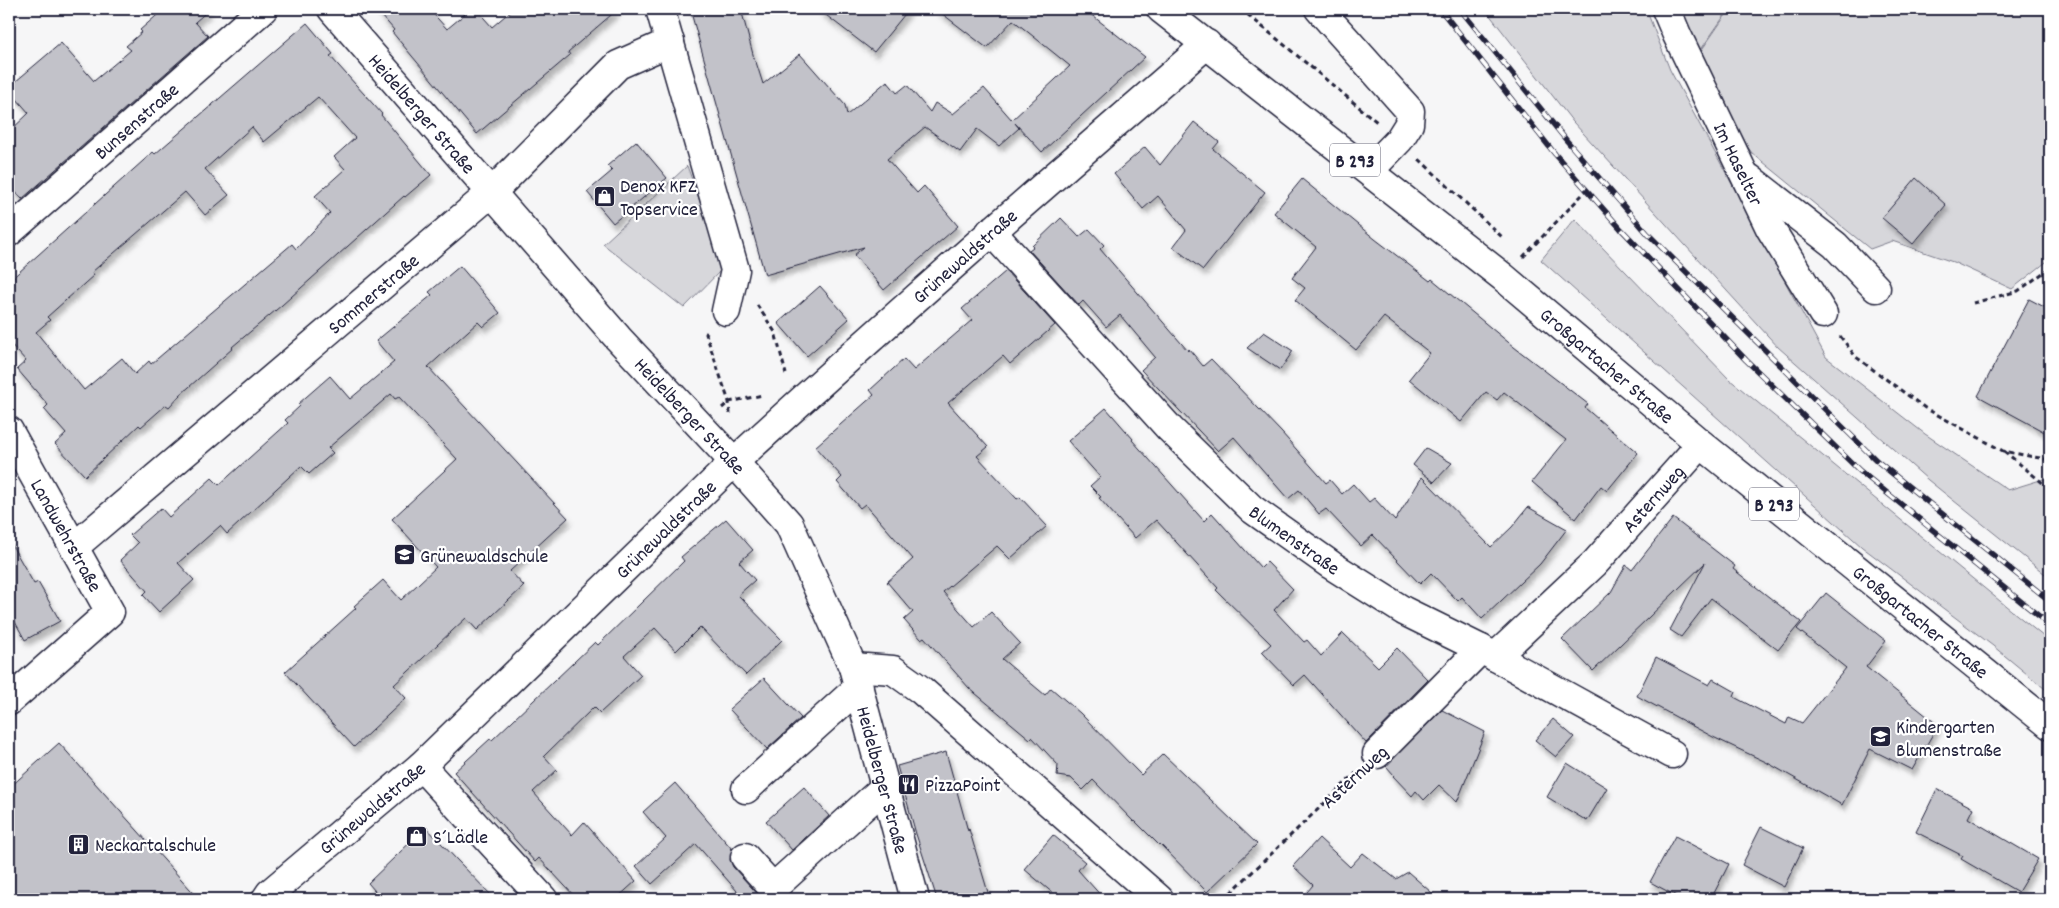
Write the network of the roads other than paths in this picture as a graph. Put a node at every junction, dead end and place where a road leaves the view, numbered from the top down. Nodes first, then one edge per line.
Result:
1 (264, 9) edge
2 (332, 9) edge
3 (660, 9) edge
4 (1161, 9) edge
5 (1319, 9) edge
6 (1666, 9) edge
7 (670, 42) junction
8 (1207, 44) junction
9 (1369, 171) junction
10 (1744, 174) junction
11 (491, 193) junction
12 (991, 231) junction
13 (9, 232) edge
14 (1876, 288) dead end
15 (726, 310) road end
16 (1823, 314) road end
17 (9, 430) edge
18 (1701, 444) junction
19 (734, 462) junction
20 (74, 547) junction
21 (1488, 653) junction
22 (856, 677) junction
23 (9, 701) edge
24 (2050, 725) edge
25 (1377, 754) road end
26 (1672, 754) dead end
27 (421, 766) junction
28 (884, 788) junction
29 (746, 790) dead end
30 (745, 857) dead end
31 (269, 897) edge
32 (543, 899) edge
33 (914, 899) edge
34 (1160, 899) edge

1 - 13 street, Bunsenstraße
2 - 11 street, Heidelberger Straße
3 - 7 street
4 - 8 street, Großgartacher Straße / B 293
5 - 9 street
6 - 10 street, Im Haselter
7 - 11 street, Sommerstraße
7 - 15 street
8 - 9 street, Großgartacher Straße / B 293
8 - 12 street, Grünewaldstraße
9 - 18 street, Großgartacher Straße / B 293
10 - 14 street
10 - 16 street, Im Haselter
11 - 19 street, Heidelberger Straße
11 - 20 street, Sommerstraße
12 - 19 street, Grünewaldstraße
12 - 21 street, Blumenstraße
17 - 20 street, Landwehrstraße
18 - 21 street, Asternweg
18 - 24 street, Großgartacher Straße / B 293
19 - 22 street, Heidelberger Straße
19 - 27 street, Grünewaldstraße
20 - 23 street, Landwehrstraße
21 - 25 street, Asternweg
21 - 26 street, Blumenstraße
22 - 28 street, Heidelberger Straße
22 - 29 street
22 - 34 street
27 - 31 street, Grünewaldstraße
27 - 32 street
28 - 30 street
28 - 33 street, Heidelberger Straße

